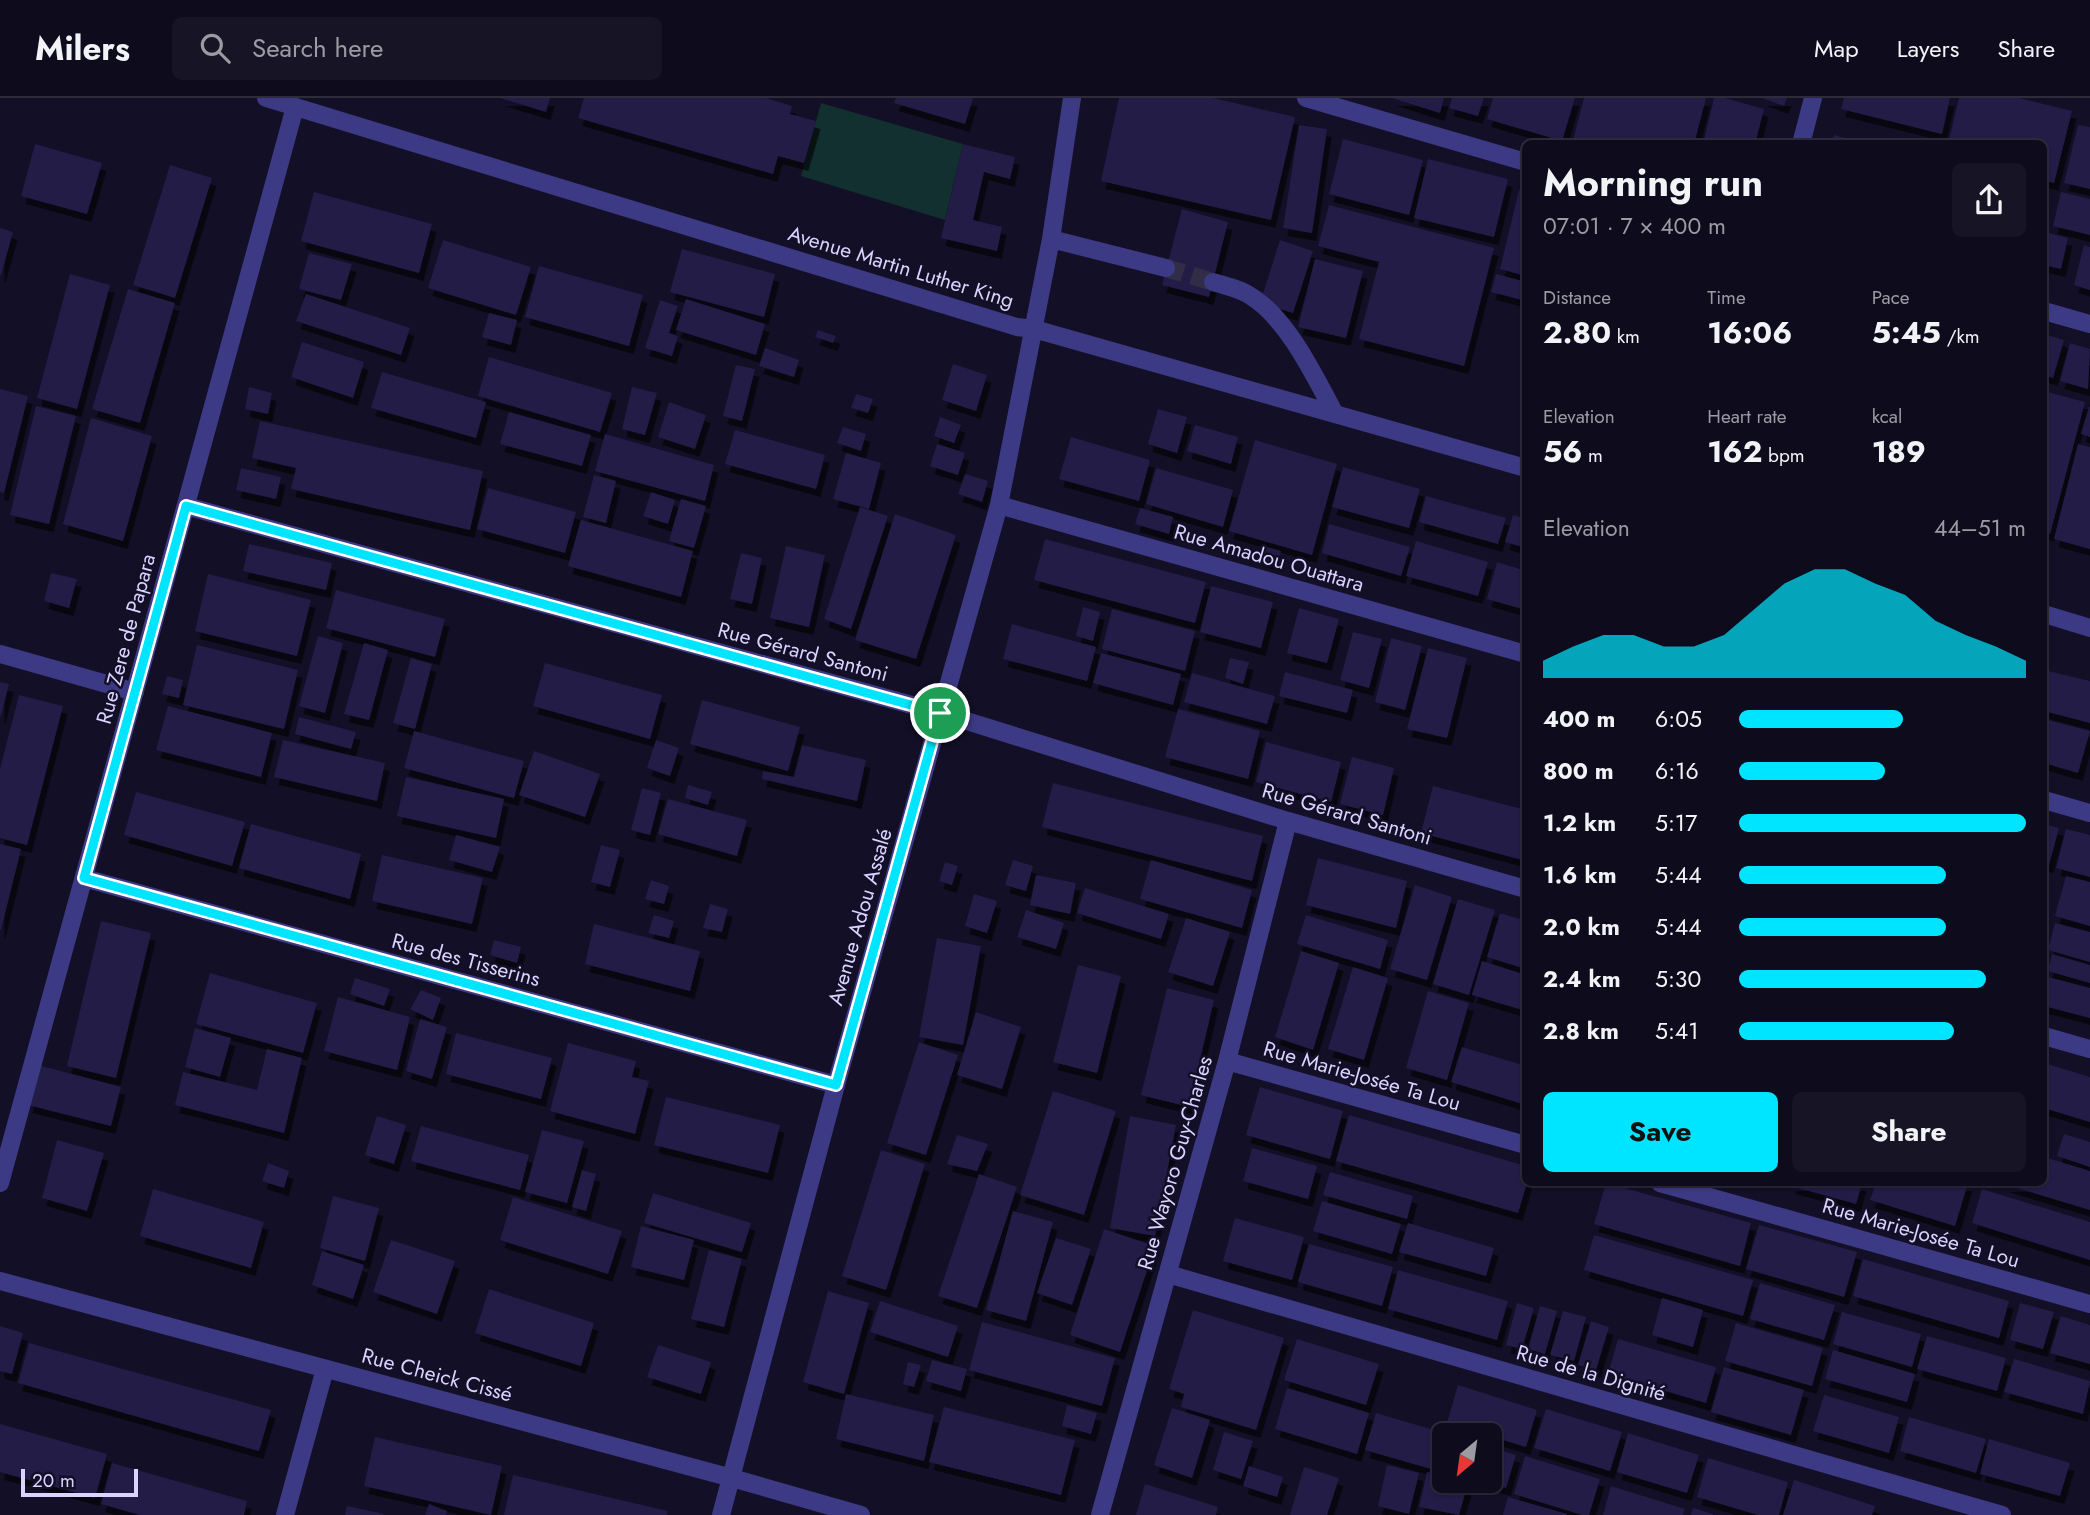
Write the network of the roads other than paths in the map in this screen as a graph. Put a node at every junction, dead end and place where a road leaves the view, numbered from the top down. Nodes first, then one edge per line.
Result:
1 (265, 98) edge
2 (1072, 98) edge
3 (1306, 98) edge
4 (1813, 98) edge
5 (295, 107) junction
6 (1802, 140) edge
7 (1522, 161) edge
8 (1051, 239) junction
9 (1166, 268) tunnel mouth
10 (1213, 282) tunnel mouth
11 (2047, 312) edge
12 (2090, 324) edge
13 (1034, 329) junction
14 (1335, 414) junction
15 (1522, 467) edge
16 (999, 505) junction
17 (186, 506) junction
18 (2047, 615) edge
19 (2090, 628) edge
20 (1522, 653) edge
21 (0, 654) edge
22 (135, 692) junction
23 (940, 713) junction
24 (2047, 801) edge
25 (2090, 813) edge
26 (1288, 821) junction
27 (84, 878) junction
28 (1522, 888) edge
29 (2047, 1037) edge
30 (2090, 1049) edge
31 (1227, 1061) junction
32 (836, 1085) junction
33 (1522, 1144) edge
34 (0, 1183) edge
35 (1671, 1186) edge
36 (1168, 1274) junction
37 (0, 1281) edge
38 (2090, 1304) edge
39 (325, 1369) junction
40 (732, 1478) junction
41 (285, 1515) edge
42 (721, 1515) edge
43 (861, 1515) edge
44 (1100, 1515) edge
45 (2002, 1515) edge

1 - 5 street, Avenue Martin Luther King
2 - 8 street, Avenue Adou Assalé
3 - 7 street
4 - 6 street
5 - 13 street, Avenue Martin Luther King
5 - 17 street, Rue Zere de Papara
8 - 9 street
8 - 13 street, Avenue Adou Assalé
10 - 14 street
11 - 12 street
13 - 14 street, Avenue Martin Luther King
13 - 16 street, Avenue Adou Assalé
14 - 15 street, Avenue Martin Luther King
16 - 20 street, Rue Amadou Ouattara
16 - 23 street, Avenue Adou Assalé
17 - 22 street, Rue Zere de Papara
17 - 23 street, Rue Gérard Santoni
18 - 19 street
21 - 22 street
22 - 27 street, Rue Zere de Papara
23 - 26 street, Rue Gérard Santoni
23 - 32 street, Avenue Adou Assalé
24 - 25 street
26 - 28 street, Rue Gérard Santoni
26 - 31 street, Rue Wayoro Guy-Charles
27 - 32 street, Rue des Tisserins
27 - 34 street, Rue Zere de Papara
29 - 30 street
31 - 33 street, Rue Marie-Josée Ta Lou
31 - 36 street, Rue Wayoro Guy-Charles
32 - 40 street, Avenue Adou Assalé
35 - 38 street, Rue Marie-Josée Ta Lou
36 - 44 street, Rue Wayoro Guy-Charles
36 - 45 street, Rue de la Dignité
37 - 39 street, Rue Cheick Cissé
39 - 40 street, Rue Cheick Cissé
39 - 41 street
40 - 42 street, Avenue Adou Assalé
40 - 43 street, Rue Cheick Cissé

